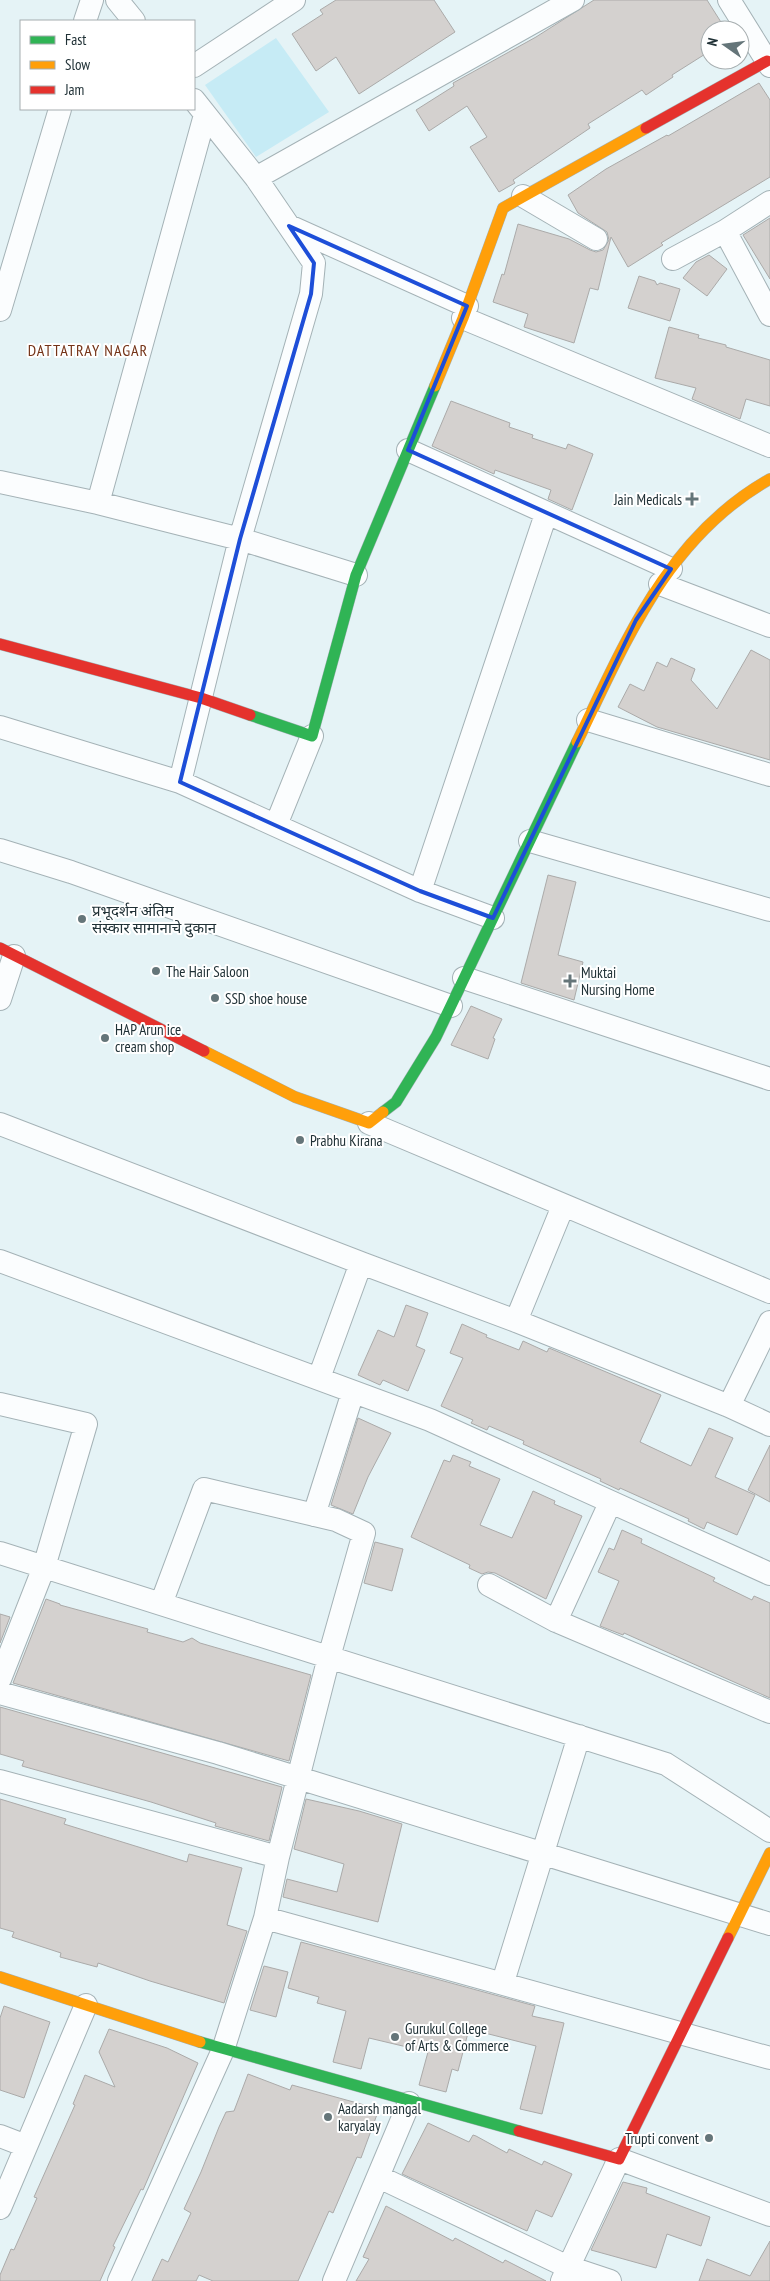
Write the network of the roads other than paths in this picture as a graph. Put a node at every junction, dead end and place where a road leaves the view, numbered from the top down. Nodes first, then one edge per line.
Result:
1 (92, 0) edge
2 (117, 0) edge
3 (294, 0) edge
4 (573, 0) edge
5 (728, 0) edge
6 (85, 20) edge
7 (133, 20) edge
8 (768, 64) edge
9 (195, 65) edge
10 (199, 107) edge
11 (60, 110) edge
12 (256, 178) junction
13 (523, 196) junction
14 (770, 202) edge
15 (289, 226) junction
16 (725, 231) junction
17 (596, 239) dead end
18 (673, 258) dead end
19 (0, 310) edge
20 (465, 312) junction
21 (770, 315) edge
22 (770, 446) edge
23 (408, 450) junction
24 (770, 479) edge
25 (0, 482) edge
26 (98, 503) junction
27 (546, 514) junction
28 (240, 539) junction
29 (356, 575) junction
30 (665, 577) junction
31 (770, 626) edge
32 (0, 644) edge
33 (201, 698) junction
34 (588, 720) junction
35 (0, 727) edge
36 (312, 736) junction
37 (770, 775) edge
38 (180, 782) junction
39 (276, 826) junction
40 (530, 841) junction
41 (0, 850) edge
42 (420, 891) junction
43 (770, 910) edge
44 (493, 918) junction
45 (7, 952) edge
46 (464, 978) junction
47 (0, 999) edge
48 (451, 1006) junction
49 (770, 1079) edge
50 (369, 1123) junction
51 (0, 1124) edge
52 (563, 1206) junction
53 (0, 1261) edge
54 (361, 1263) junction
55 (770, 1292) edge
56 (516, 1321) junction
57 (770, 1322) edge
58 (319, 1378) junction
59 (353, 1392) junction
60 (0, 1404) edge
61 (729, 1406) junction
62 (770, 1425) edge
63 (610, 1503) junction
64 (314, 1515) junction
65 (0, 1553) edge
66 (44, 1567) junction
67 (770, 1574) edge
68 (489, 1585) dead end
69 (161, 1604) junction
70 (556, 1621) junction
71 (328, 1657) junction
72 (0, 1679) edge
73 (0, 1694) edge
74 (770, 1712) edge
75 (579, 1736) junction
76 (299, 1778) junction
77 (0, 1781) edge
78 (770, 1831) edge
79 (543, 1853) junction
80 (770, 1853) edge
81 (278, 1857) junction
82 (740, 1914) junction
83 (265, 1918) junction
84 (770, 1924) edge
85 (0, 1977) edge
86 (503, 1982) junction
87 (86, 2005) junction
88 (681, 2033) junction
89 (223, 2050) junction
90 (770, 2058) edge
91 (409, 2103) junction
92 (0, 2136) edge
93 (26, 2146) junction
94 (619, 2159) junction
95 (379, 2177) junction
96 (0, 2208) edge
97 (770, 2215) edge
98 (565, 2274) edge
99 (119, 2281) edge
100 (334, 2281) edge
101 (610, 2281) edge

1 - 6 street
2 - 7 street
3 - 9 street
4 - 12 street
5 - 8 street
8 - 13 street
10 - 12 street
10 - 26 street
11 - 19 street
12 - 15 street
13 - 17 street
13 - 20 street
14 - 16 street
15 - 20 street
15 - 28 street
16 - 18 street
16 - 21 street
20 - 22 street
20 - 23 street
23 - 27 street
23 - 29 street
24 - 30 street
25 - 26 street
26 - 28 street
27 - 30 street
27 - 42 street
28 - 29 street
28 - 33 street
29 - 36 street
30 - 31 street
30 - 34 street
32 - 33 street
33 - 36 street
33 - 38 street
34 - 37 street
34 - 40 street
35 - 38 street
36 - 39 street
38 - 39 street
39 - 42 street
40 - 43 street
40 - 44 street
41 - 48 street
42 - 44 street
44 - 46 street
45 - 47 street
45 - 50 street
46 - 48 street
46 - 49 street
48 - 50 street
50 - 52 street
51 - 54 street
52 - 55 street
52 - 56 street
53 - 58 street
54 - 56 street
54 - 58 street
56 - 61 street
57 - 61 street
58 - 59 street
59 - 63 street
59 - 64 street
60 - 66 street
61 - 62 street
63 - 67 street
63 - 70 street
64 - 69 street
64 - 71 street
65 - 66 street
66 - 69 street
66 - 72 street
68 - 70 street
69 - 71 street
70 - 74 street
71 - 75 street
71 - 76 street
73 - 76 street
75 - 78 street
75 - 79 street
76 - 79 street
76 - 81 street
77 - 81 street
79 - 82 street
79 - 86 street
80 - 82 street
81 - 83 street
82 - 84 street
82 - 88 street
83 - 86 street
83 - 89 street
85 - 87 street
86 - 88 street
87 - 89 street
87 - 93 street
88 - 90 street
88 - 94 street
89 - 91 street
89 - 99 street
91 - 94 street
91 - 95 street
92 - 93 street
93 - 96 street
94 - 97 street
94 - 98 street
95 - 98 street
95 - 100 street
98 - 101 street

